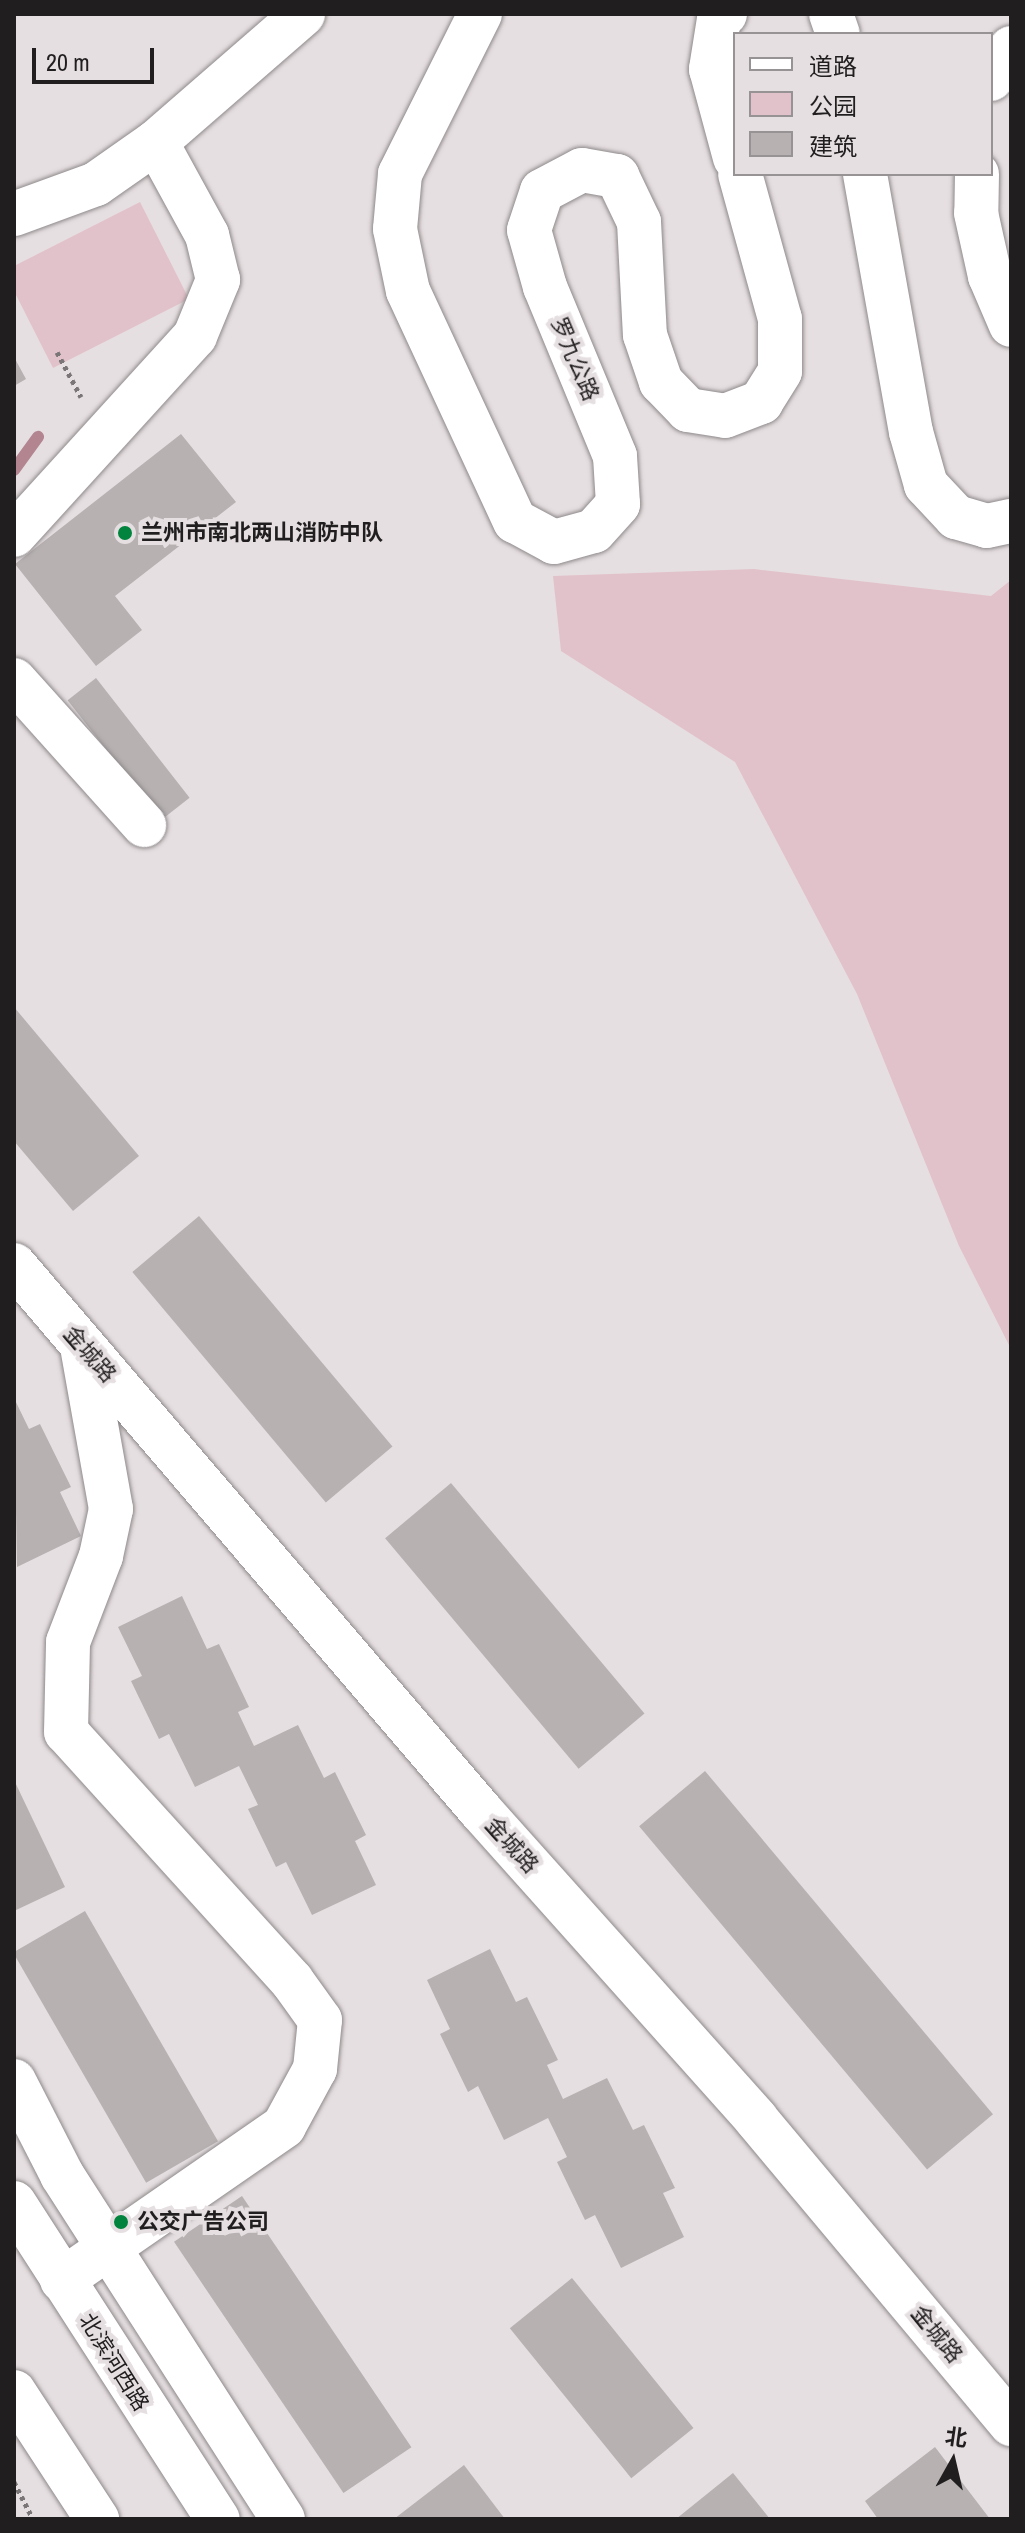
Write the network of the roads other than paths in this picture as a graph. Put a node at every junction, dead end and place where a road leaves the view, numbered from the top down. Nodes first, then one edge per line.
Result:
1 (303, 14) edge
2 (480, 14) edge
3 (725, 14) edge
4 (1011, 48) edge
5 (993, 76) edge
6 (156, 142) junction
7 (733, 151) edge
8 (741, 176) edge
9 (865, 176) edge
10 (977, 176) edge
11 (14, 214) edge
12 (1011, 325) edge
13 (1011, 521) edge
14 (14, 535) edge
15 (14, 680) edge
16 (144, 825) dead end
17 (14, 1265) edge
18 (82, 1345) junction
19 (14, 2081) edge
20 (14, 2203) edge
21 (108, 2248) junction
22 (62, 2280) junction
23 (14, 2392) edge
24 (1011, 2424) edge
25 (97, 2519) edge
26 (218, 2519) edge
27 (283, 2519) edge

1 - 6 street
2 - 8 street, 罗九公路
3 - 7 street
4 - 5 street
6 - 11 street
6 - 14 street
9 - 13 street
10 - 12 street
15 - 16 street
17 - 18 street, 金城路
18 - 21 street
18 - 24 street, 金城路
19 - 21 street
20 - 22 street, 北滨河西路
21 - 22 street
21 - 27 street
22 - 26 street, 北滨河西路
23 - 25 street

